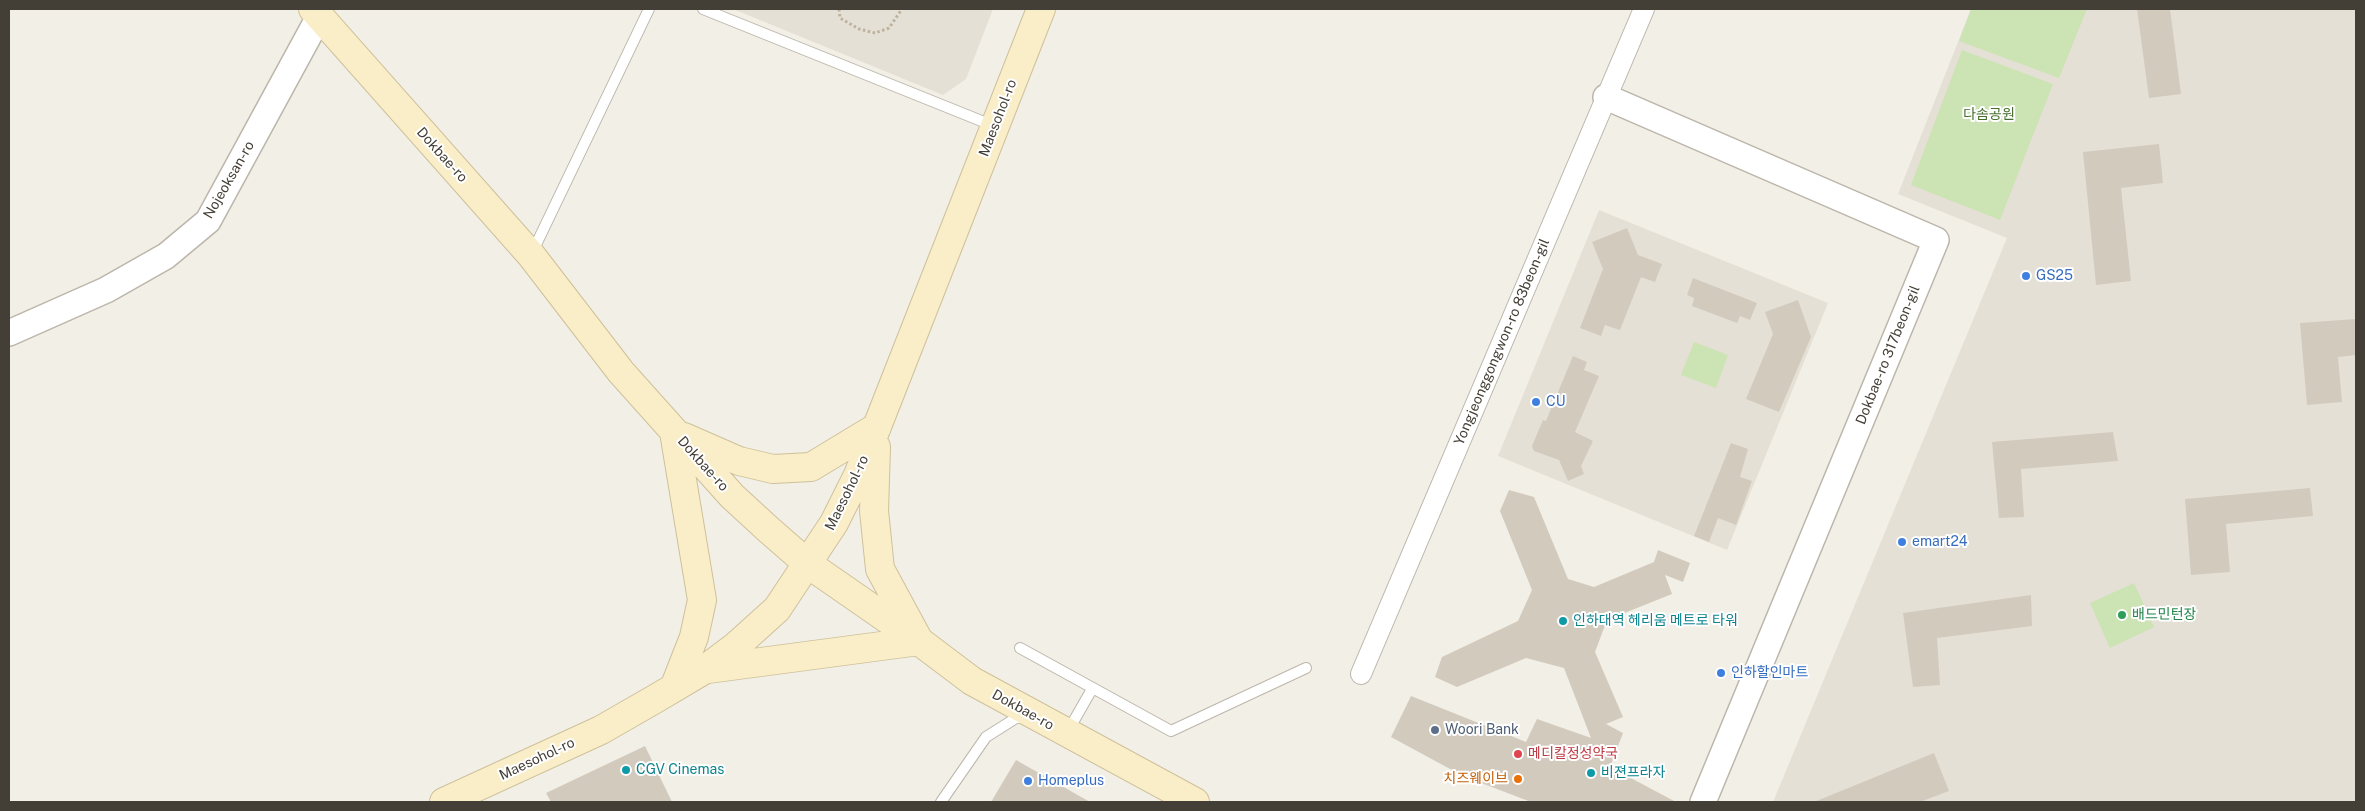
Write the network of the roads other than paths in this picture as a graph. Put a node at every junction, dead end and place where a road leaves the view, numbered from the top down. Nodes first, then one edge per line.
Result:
1 (649, 9) edge
2 (703, 9) edge
3 (1041, 9) edge
4 (1644, 9) edge
5 (319, 11) edge
6 (1606, 97) junction
7 (995, 126) junction
8 (531, 255) junction
9 (9, 333) edge
10 (877, 427) junction
11 (674, 432) junction
12 (808, 564) junction
13 (919, 641) junction
14 (1020, 648) dead end
15 (1306, 668) dead end
16 (704, 670) junction
17 (1361, 674) dead end
18 (674, 688) junction
19 (1092, 689) junction
20 (1036, 717) junction
21 (1066, 734) junction
22 (444, 802) edge
23 (940, 802) edge
24 (1195, 802) edge
25 (1703, 802) edge

1 - 8 lane
2 - 7 lane
3 - 7 main road, Maesohol-ro
4 - 6 street, Yongjeonggongwon-ro 83beon-gil
5 - 8 main road, Dokbae-ro
5 - 9 street, Nojeoksan-ro
6 - 17 street, Yongjeonggongwon-ro 83beon-gil
6 - 25 street, Dokbae-ro 317beon-gil
7 - 10 main road, Maesohol-ro
8 - 11 main road, Dokbae-ro
10 - 11 main road
10 - 12 main road, Maesohol-ro
10 - 13 main road
11 - 12 main road, Dokbae-ro
11 - 18 main road
12 - 13 main road, Dokbae-ro
12 - 16 main road, Maesohol-ro
13 - 16 main road
13 - 20 main road, Dokbae-ro
14 - 19 lane
15 - 19 lane
16 - 18 main road, Maesohol-ro
18 - 22 main road, Maesohol-ro
19 - 21 lane
20 - 21 main road, Dokbae-ro
20 - 23 lane
21 - 24 main road, Dokbae-ro

